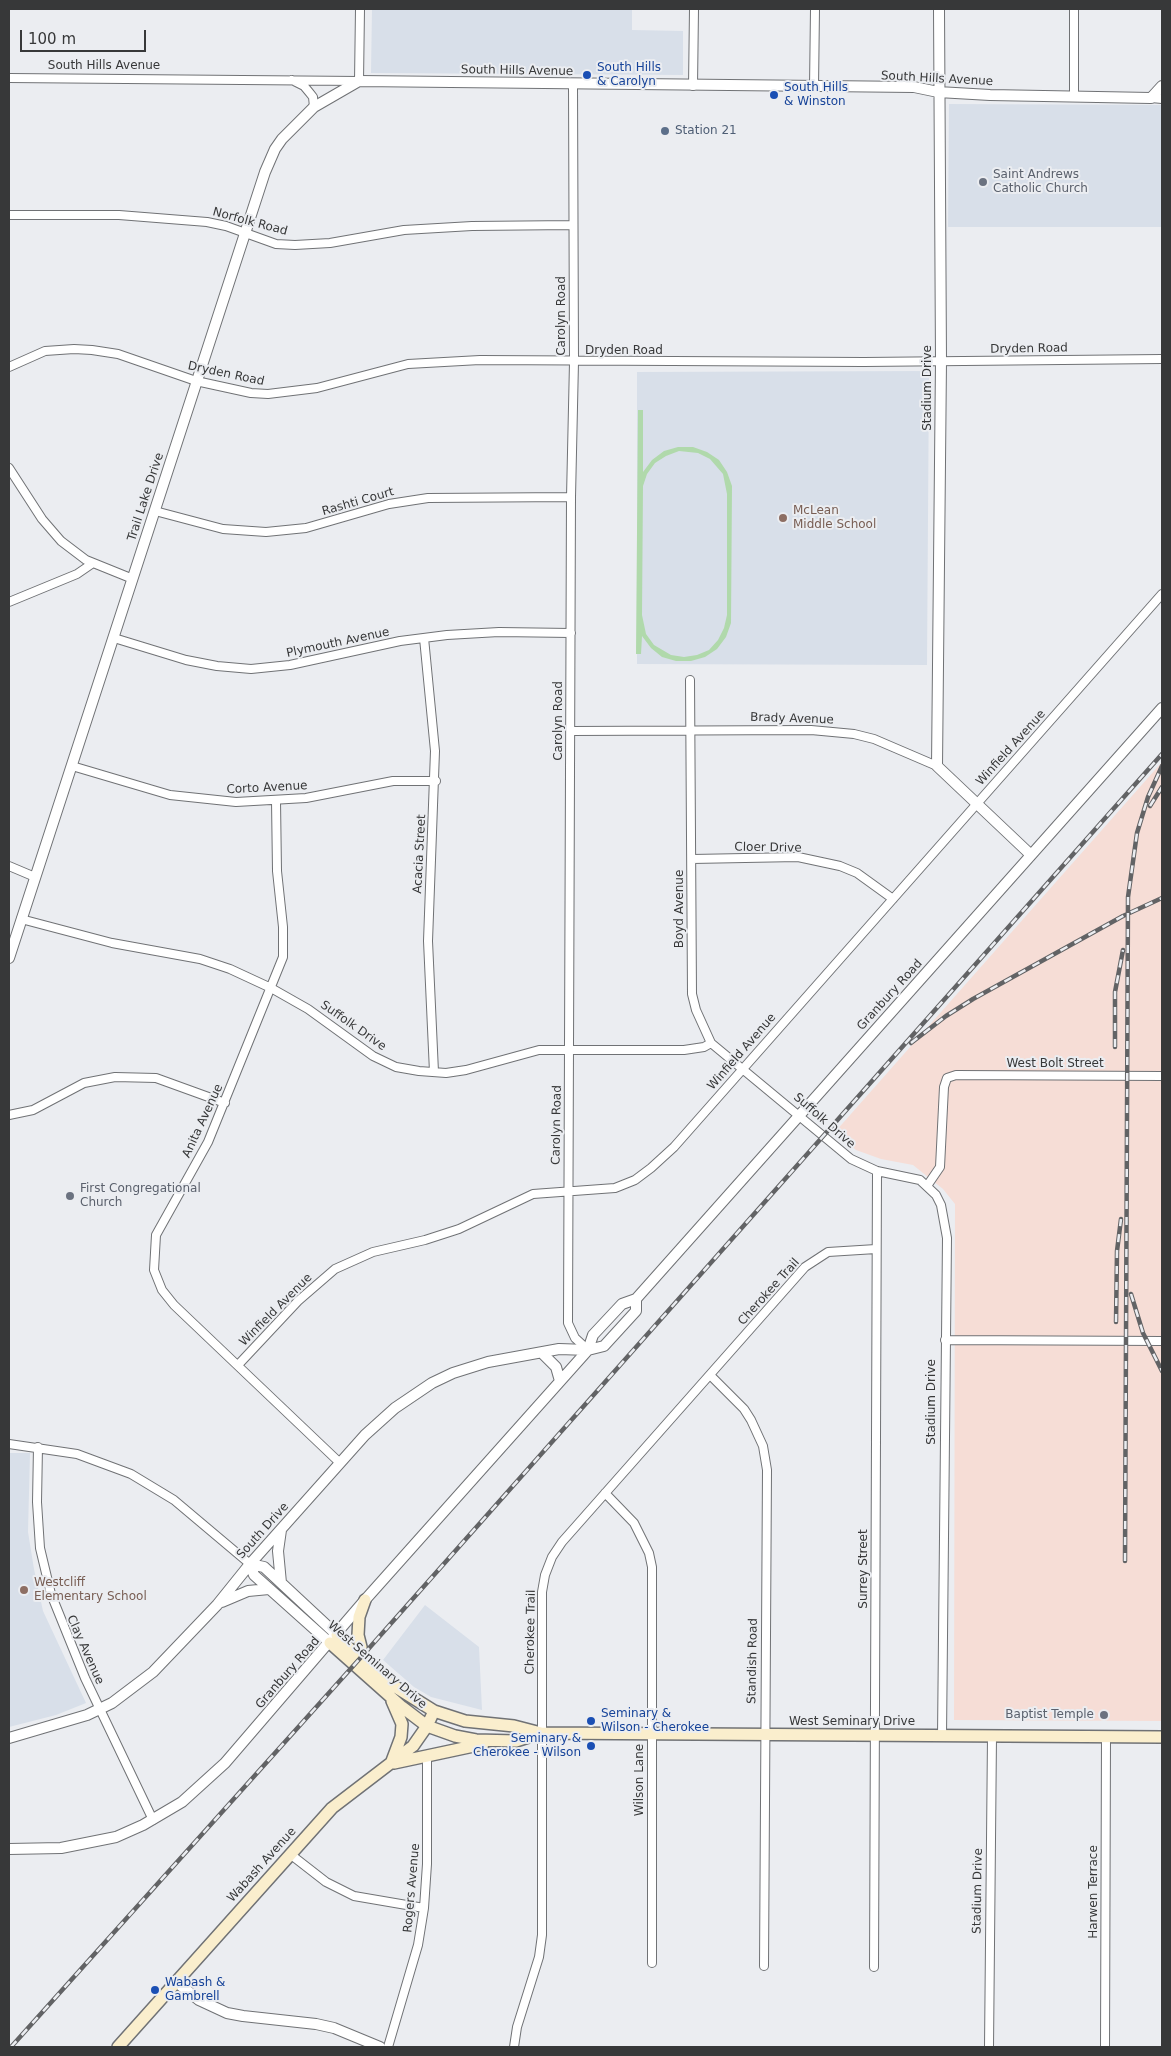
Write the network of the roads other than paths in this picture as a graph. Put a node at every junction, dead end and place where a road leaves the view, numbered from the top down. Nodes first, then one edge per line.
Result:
1 (360, 9) edge
2 (694, 9) edge
3 (815, 9) edge
4 (939, 9) edge
5 (1074, 9) edge
6 (9, 78) edge
7 (290, 79) junction
8 (359, 81) junction
9 (573, 84) junction
10 (693, 86) junction
11 (1162, 86) edge
12 (814, 87) junction
13 (938, 92) junction
14 (1074, 96) junction
15 (1151, 98) junction
16 (1162, 99) edge
17 (314, 107) junction
18 (9, 215) edge
19 (573, 225) junction
20 (245, 234) junction
21 (1162, 359) edge
22 (574, 362) junction
23 (941, 362) junction
24 (9, 367) edge
25 (196, 381) junction
26 (9, 468) edge
27 (571, 497) junction
28 (154, 511) junction
29 (93, 563) junction
30 (133, 578) junction
31 (1162, 594) edge
32 (9, 602) edge
33 (571, 633) junction
34 (114, 638) junction
35 (424, 638) junction
36 (690, 680) dead end
37 (1162, 708) edge
38 (690, 730) junction
39 (571, 731) junction
40 (72, 766) junction
41 (937, 766) junction
42 (436, 781) junction
43 (276, 801) junction
44 (976, 804) junction
45 (1031, 855) junction
46 (692, 859) junction
47 (9, 866) edge
48 (35, 877) junction
49 (893, 899) junction
50 (21, 919) junction
51 (9, 958) edge
52 (271, 988) junction
53 (711, 1044) junction
54 (569, 1050) junction
55 (743, 1068) junction
56 (434, 1072) junction
57 (1162, 1076) edge
58 (225, 1103) junction
59 (9, 1115) edge
60 (800, 1115) junction
61 (877, 1171) junction
62 (927, 1186) junction
63 (568, 1192) junction
64 (876, 1249) junction
65 (636, 1299) junction
66 (944, 1340) junction
67 (1162, 1341) edge
68 (588, 1350) junction
69 (543, 1354) junction
70 (238, 1365) junction
71 (711, 1376) junction
72 (560, 1381) junction
73 (9, 1444) edge
74 (38, 1447) junction
75 (340, 1463) junction
76 (605, 1493) junction
77 (281, 1530) junction
78 (250, 1564) junction
79 (281, 1583) junction
80 (269, 1589) junction
81 (365, 1600) junction
82 (217, 1605) junction
83 (333, 1639) junction
84 (365, 1664) junction
85 (390, 1697) junction
86 (100, 1709) junction
87 (434, 1710) junction
88 (427, 1726) junction
89 (541, 1733) junction
90 (651, 1734) junction
91 (764, 1735) junction
92 (874, 1735) junction
93 (942, 1736) junction
94 (992, 1736) junction
95 (1106, 1736) junction
96 (1162, 1737) edge
97 (9, 1738) edge
98 (496, 1741) junction
99 (427, 1755) junction
100 (392, 1763) junction
101 (153, 1820) junction
102 (9, 1849) edge
103 (290, 1854) junction
104 (424, 1908) junction
105 (652, 1963) dead end
106 (764, 1966) dead end
107 (874, 1967) dead end
108 (175, 1981) junction
109 (118, 2047) edge
110 (380, 2047) edge
111 (388, 2047) edge
112 (514, 2047) edge
113 (989, 2047) edge
114 (1105, 2047) edge

1 - 8 street
2 - 10 street
3 - 12 street
4 - 13 street, Stadium Drive
5 - 14 street
6 - 7 street, South Hills Avenue
7 - 8 street, South Hills Avenue
7 - 17 street
8 - 9 street, South Hills Avenue
8 - 17 street, Trail Lake Drive
9 - 10 street, South Hills Avenue
9 - 19 street, Carolyn Road
10 - 12 street, South Hills Avenue
11 - 15 street
12 - 13 street, South Hills Avenue
13 - 14 street, South Hills Avenue
13 - 23 street, Stadium Drive
14 - 15 street, South Hills Avenue
15 - 16 street, South Hills Avenue
17 - 20 street, Trail Lake Drive
18 - 20 street, Norfolk Road
19 - 20 street, Norfolk Road
19 - 22 street, Carolyn Road
20 - 25 street, Trail Lake Drive
21 - 23 street, Dryden Road
22 - 23 street, Dryden Road
22 - 25 street, Dryden Road
22 - 27 street, Carolyn Road
23 - 41 street, Stadium Drive
24 - 25 street, Dryden Road
25 - 28 street, Trail Lake Drive
26 - 29 street
27 - 28 street, Rashti Court
27 - 33 street, Carolyn Road
28 - 30 street, Trail Lake Drive
29 - 30 street
29 - 32 street
30 - 34 street, Trail Lake Drive
31 - 44 street, Winfield Avenue
33 - 35 street, Plymouth Avenue
33 - 39 street, Carolyn Road
34 - 35 street, Plymouth Avenue
34 - 40 street, Trail Lake Drive
35 - 42 street, Acacia Street
36 - 38 street, Boyd Avenue
37 - 45 street, Granbury Road
38 - 39 street, Brady Avenue
38 - 41 street, Brady Avenue
38 - 46 street, Boyd Avenue
39 - 54 street, Carolyn Road
40 - 43 street, Corto Avenue
40 - 48 street, Trail Lake Drive
41 - 44 street, Brady Avenue
42 - 43 street, Corto Avenue
42 - 56 street, Acacia Street
43 - 52 street, Anita Avenue
44 - 45 street, Brady Avenue
44 - 49 street, Winfield Avenue
45 - 60 street, Granbury Road
46 - 49 street, Cloer Drive
46 - 53 street, Boyd Avenue
47 - 48 street
48 - 50 street, Trail Lake Drive
49 - 55 street, Winfield Avenue
50 - 51 street, Trail Lake Drive
50 - 52 street, Suffolk Drive
52 - 56 street, Suffolk Drive
52 - 58 street, Anita Avenue
53 - 54 street, Suffolk Drive
53 - 55 street, Boyd Avenue
54 - 56 street, Suffolk Drive
54 - 63 street, Carolyn Road
55 - 60 street, Suffolk Drive
55 - 63 street, Winfield Avenue
57 - 62 street, West Bolt Street
58 - 59 street
58 - 70 street, Anita Avenue
60 - 61 street, Suffolk Drive
60 - 65 street, Granbury Road
61 - 62 street, Suffolk Drive
61 - 64 street, Surrey Street
62 - 66 street, Stadium Drive
63 - 68 street, Carolyn Road
63 - 70 street, Winfield Avenue
64 - 71 street, Cherokee Trail
64 - 92 street, Surrey Street
65 - 68 street, Granbury Road
65 - 68 street, Granbury Road
66 - 67 street
66 - 93 street, Stadium Drive
68 - 69 street, South Drive
68 - 72 street, Granbury Road
69 - 72 street
69 - 75 street, South Drive
70 - 75 street, Anita Avenue
71 - 76 street, Cherokee Trail
71 - 91 street, Standish Road
72 - 81 street, Granbury Road
73 - 74 street, West Seminary Drive
74 - 78 street, West Seminary Drive
74 - 86 street, Clay Avenue
75 - 77 street, South Drive
76 - 89 street, Cherokee Trail
76 - 90 street, Wilson Lane
77 - 78 street, South Drive
77 - 79 street
78 - 79 street, West Seminary Drive
78 - 80 street, West Seminary Drive
78 - 82 street, South Drive
79 - 83 street, West Seminary Drive
80 - 82 street
80 - 83 street, West Seminary Drive
81 - 83 street, Granbury Road
81 - 84 main road
82 - 86 street, South Drive
83 - 84 main road, West Seminary Drive
83 - 85 main road, West Seminary Drive
83 - 101 street, Granbury Road
84 - 87 main road, West Seminary Drive
85 - 88 main road, West Seminary Drive
85 - 100 main road
86 - 97 street, South Drive
86 - 101 street, Clay Avenue
87 - 88 main road, Wabash Avenue
87 - 89 main road, West Seminary Drive
88 - 98 main road, West Seminary Drive
88 - 100 main road, Wabash Avenue
89 - 90 main road, West Seminary Drive
89 - 98 main road, West Seminary Drive
89 - 112 street, Cherokee Trail
90 - 91 main road, West Seminary Drive
90 - 105 street, Wilson Lane
91 - 92 main road, West Seminary Drive
91 - 106 street, Standish Road
92 - 93 main road, West Seminary Drive
92 - 107 street, Surrey Street
93 - 94 main road, West Seminary Drive
94 - 95 main road, West Seminary Drive
94 - 113 street, Stadium Drive
95 - 96 main road, West Seminary Drive
95 - 114 street, Harwen Terrace
98 - 99 main road
99 - 100 main road
99 - 104 street, Rogers Avenue
100 - 103 main road, Wabash Avenue
101 - 102 street, Granbury Road
103 - 104 street
103 - 108 main road, Wabash Avenue
104 - 111 street, Rogers Avenue
108 - 109 main road, Wabash Avenue
108 - 110 street

